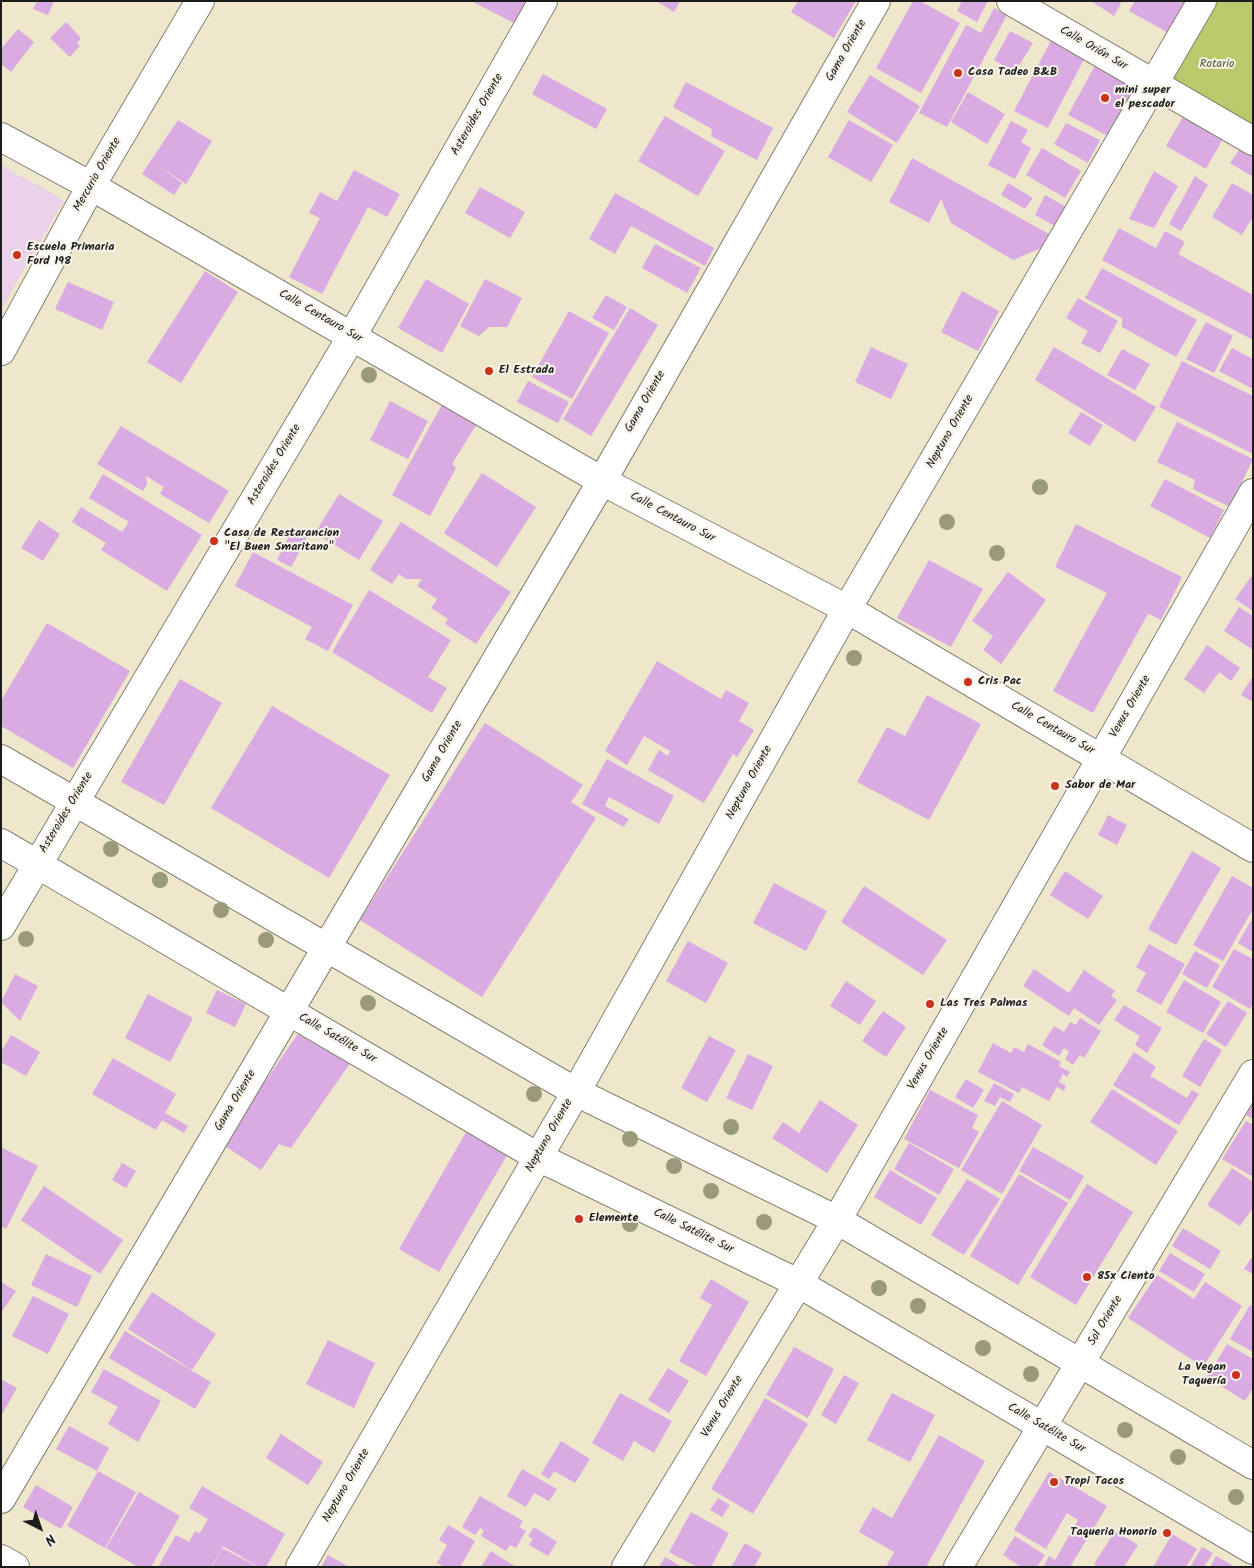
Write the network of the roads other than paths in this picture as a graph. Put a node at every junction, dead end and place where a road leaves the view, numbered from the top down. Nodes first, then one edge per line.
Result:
1 (200, 1) edge
2 (543, 1) edge
3 (876, 1) edge
4 (1011, 1) edge
5 (1202, 1) edge
6 (1153, 83) junction
7 (1, 137) edge
8 (1253, 140) edge
9 (91, 186) junction
10 (352, 336) junction
11 (1, 351) edge
12 (602, 481) junction
13 (1253, 492) edge
14 (847, 609) junction
15 (1102, 758) junction
16 (1, 759) edge
17 (75, 801) junction
18 (1, 843) edge
19 (1253, 848) edge
20 (37, 865) junction
21 (1, 926) edge
22 (328, 948) junction
23 (289, 1011) junction
24 (1253, 1074) edge
25 (576, 1092) junction
26 (538, 1157) junction
27 (837, 1220) junction
28 (798, 1283) junction
29 (1081, 1363) junction
30 (1042, 1427) junction
31 (1253, 1466) edge
32 (1, 1499) edge
33 (1253, 1550) edge
34 (1, 1559) edge
35 (15, 1567) edge
36 (300, 1567) edge
37 (626, 1567) edge
38 (958, 1567) edge

1 - 9 street, Mercurio Oriente
2 - 10 street, Asteroides Oriente
3 - 12 street, Gama Oriente
4 - 6 street, Calle Orión Sur
5 - 6 street, Neptuno Oriente
6 - 8 street, Calle Orión Sur
6 - 14 street, Neptuno Oriente
7 - 9 street, Calle Centauro Sur
9 - 10 street, Calle Centauro Sur
9 - 11 street, Mercurio Oriente
10 - 12 street, Calle Centauro Sur
10 - 17 street, Asteroides Oriente
12 - 14 street, Calle Centauro Sur
12 - 22 street, Gama Oriente
13 - 15 street, Venus Oriente
14 - 15 street, Calle Centauro Sur
14 - 25 street, Neptuno Oriente
15 - 19 street, Calle Centauro Sur
15 - 27 street, Venus Oriente
16 - 17 street
17 - 20 street, Asteroides Oriente
17 - 22 street
18 - 20 street, Calle Satélite Sur
20 - 21 street, Asteroides Oriente
20 - 23 street, Calle Satélite Sur
22 - 23 street, Gama Oriente
22 - 25 street
23 - 26 street, Calle Satélite Sur
23 - 32 street, Gama Oriente
24 - 29 street, Sol Oriente
25 - 26 street, Neptuno Oriente
25 - 27 street
26 - 28 street, Calle Satélite Sur
26 - 36 street, Neptuno Oriente
27 - 28 street, Venus Oriente
27 - 29 street
28 - 30 street, Calle Satélite Sur
28 - 37 street, Venus Oriente
29 - 30 street, Sol Oriente
29 - 31 street
30 - 33 street, Calle Satélite Sur
30 - 38 street, Sol Oriente
34 - 35 street

